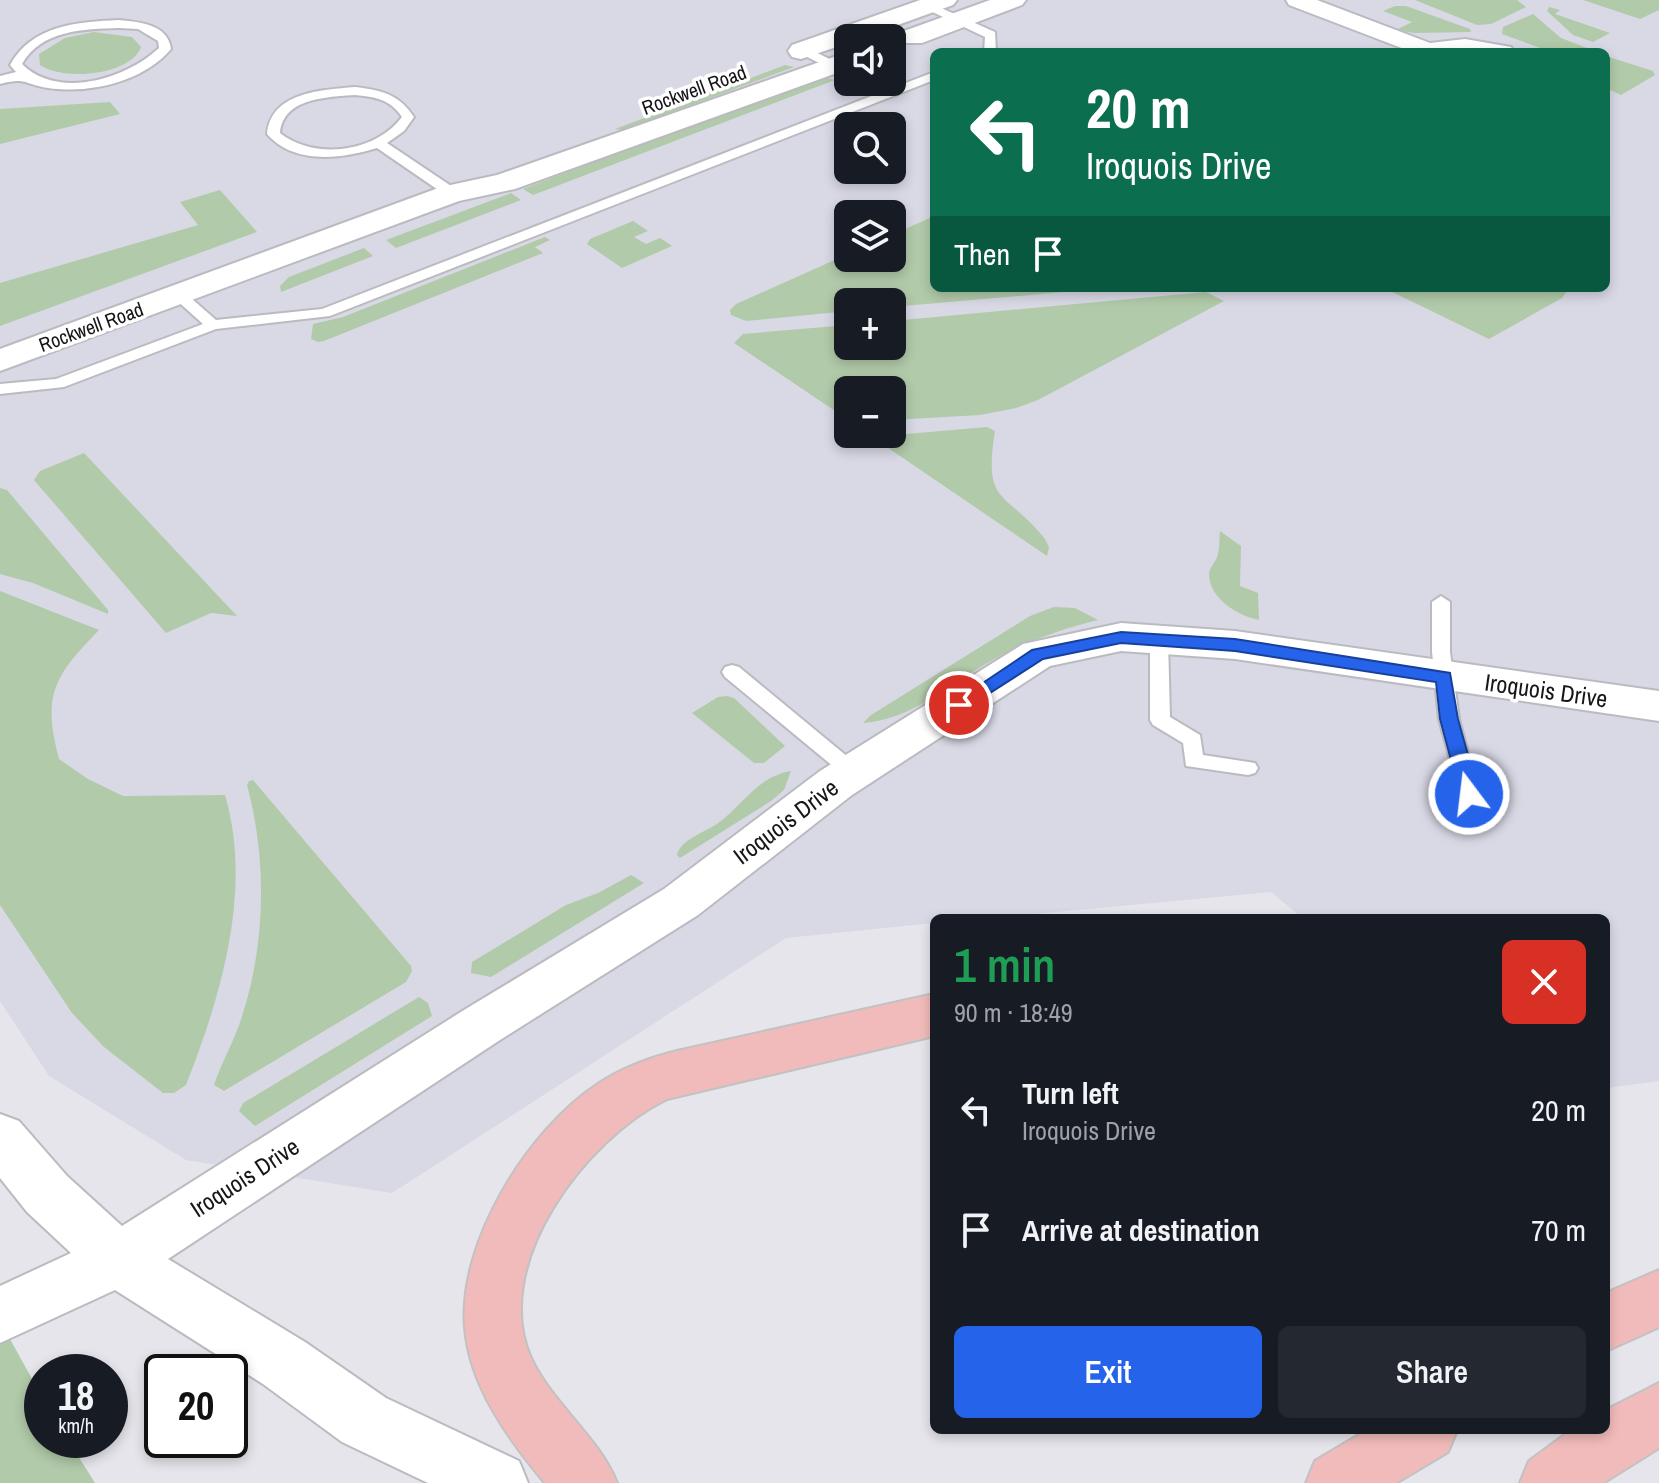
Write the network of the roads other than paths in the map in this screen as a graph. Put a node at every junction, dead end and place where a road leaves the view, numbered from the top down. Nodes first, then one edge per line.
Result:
1 (1013, 0) edge
2 (1297, 0) edge
3 (944, 9) edge
4 (906, 35) edge
5 (990, 48) edge
6 (1421, 48) edge
7 (1452, 48) edge
8 (1480, 48) edge
9 (803, 50) junction
10 (834, 62) edge
11 (834, 69) edge
12 (22, 74) junction
13 (930, 78) edge
14 (0, 80) edge
15 (906, 87) edge
16 (884, 96) edge
17 (378, 143) junction
18 (452, 193) junction
19 (179, 295) junction
20 (213, 325) junction
21 (0, 361) edge
22 (0, 389) edge
23 (1441, 602) dead end
24 (1159, 640) junction
25 (732, 672) dead end
26 (1444, 677) junction
27 (1659, 706) edge
28 (1248, 768) dead end
29 (853, 772) junction
30 (1476, 819) dead end
31 (930, 1016) edge
32 (0, 1138) edge
33 (118, 1260) junction
34 (1659, 1298) edge
35 (0, 1315) edge
36 (1610, 1321) edge
37 (1659, 1414) edge
38 (1368, 1434) edge
39 (1419, 1434) edge
40 (497, 1483) edge
41 (586, 1483) edge
42 (1326, 1483) edge
43 (1337, 1483) edge
44 (1551, 1483) edge

1 - 3 street, Rockwell Road
2 - 6 street
3 - 4 street, Rockwell Road
3 - 5 lane
3 - 9 street, Rockwell Road
7 - 8 street
9 - 10 lane
9 - 18 street, Rockwell Road
11 - 18 street, Rockwell Road
12 - 12 lane
12 - 14 lane
13 - 15 lane
16 - 20 lane
17 - 17 lane
17 - 18 lane
18 - 19 street, Rockwell Road
19 - 20 lane
19 - 21 street, Rockwell Road
20 - 22 lane
23 - 26 lane
24 - 26 street, Iroquois Drive
24 - 28 lane
24 - 29 street, Iroquois Drive
25 - 29 lane
26 - 27 street, Iroquois Drive
26 - 30 lane
29 - 33 street, Iroquois Drive
31 - 41 highway
32 - 33 street
33 - 35 street, Iroquois Drive
33 - 40 street
34 - 36 highway
37 - 44 highway
38 - 42 highway
39 - 43 highway

